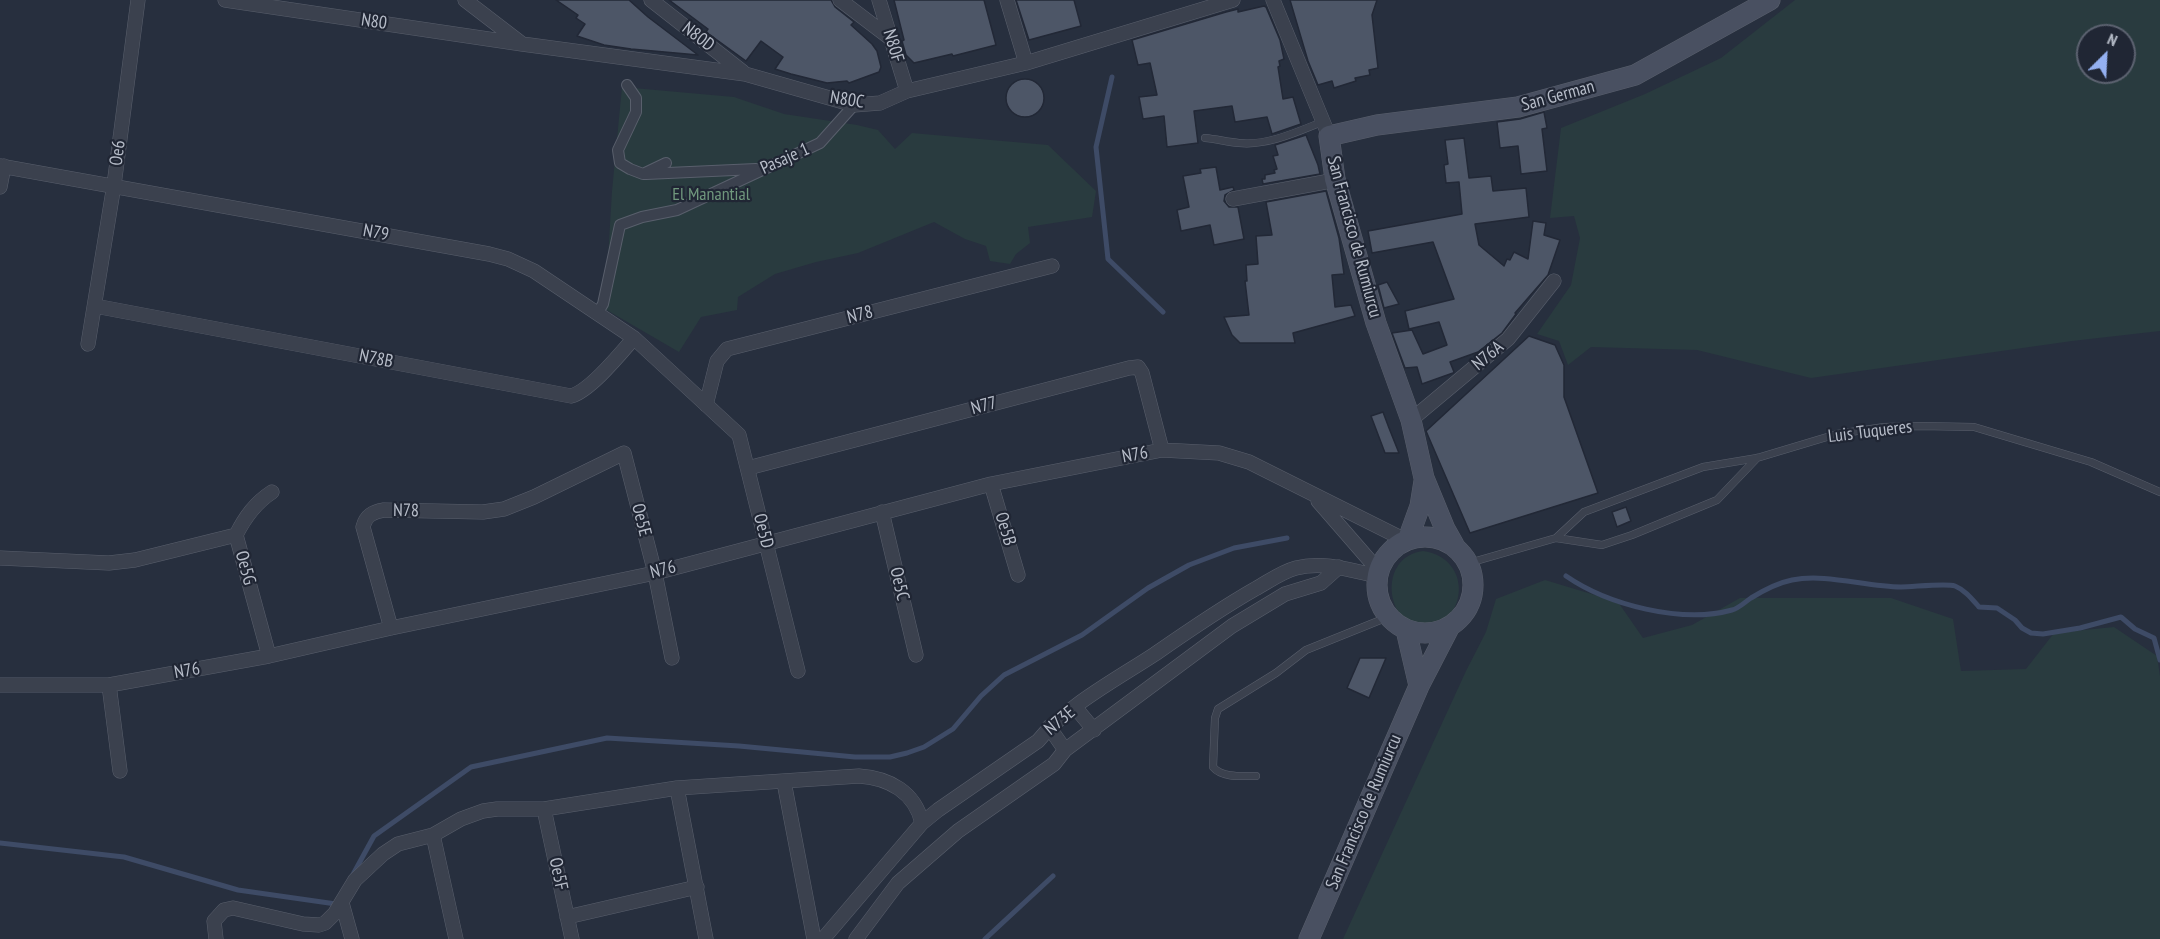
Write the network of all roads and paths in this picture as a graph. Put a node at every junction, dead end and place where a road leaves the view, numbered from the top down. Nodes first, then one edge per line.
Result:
1 (138, 0) edge
2 (225, 0) edge
3 (465, 0) edge
4 (651, 0) edge
5 (840, 0) edge
6 (879, 0) edge
7 (1007, 0) edge
8 (1233, 0) edge
9 (1273, 0) edge
10 (1770, 0) edge
11 (890, 38) junction
12 (522, 44) junction
13 (1026, 63) junction
14 (745, 74) junction
15 (627, 85) dead end
16 (907, 91) junction
17 (854, 105) junction
18 (1326, 129) junction
19 (1206, 138) dead end
20 (666, 163) dead end
21 (2, 166) edge
22 (764, 168) junction
23 (643, 174) junction
24 (1335, 179) junction
25 (114, 185) junction
26 (0, 188) edge
27 (1233, 199) dead end
28 (1052, 266) dead end
29 (1554, 281) dead end
30 (95, 306) junction
31 (597, 314) junction
32 (634, 339) junction
33 (88, 344) dead end
34 (706, 405) junction
35 (1411, 420) junction
36 (1162, 450) junction
37 (624, 453) joint
38 (1757, 458) junction
39 (748, 468) junction
40 (1424, 478) junction
41 (992, 484) junction
42 (272, 492) dead end
43 (2160, 492) edge
44 (1313, 495) junction
45 (882, 512) junction
46 (236, 535) junction
47 (1556, 538) junction
48 (1406, 540) junction
49 (766, 542) junction
50 (1454, 545) junction
51 (0, 558) edge
52 (1469, 563) junction
53 (1339, 567) junction
54 (655, 573) junction
55 (1378, 573) junction
56 (1018, 575) dead end
57 (1222, 608) junction
58 (1388, 617) junction
59 (1232, 626) junction
60 (391, 628) junction
61 (1449, 628) junction
62 (1406, 630) junction
63 (916, 655) dead end
64 (270, 656) junction
65 (672, 658) dead end
66 (798, 671) dead end
67 (0, 685) edge
68 (109, 685) junction
69 (1419, 686) junction
70 (1075, 707) junction
71 (1049, 727) junction
72 (1094, 730) junction
73 (1065, 750) junction
74 (120, 771) dead end
75 (1256, 777) dead end
76 (784, 782) junction
77 (677, 788) junction
78 (544, 810) junction
79 (922, 823) junction
80 (433, 835) junction
81 (697, 887) junction
82 (342, 903) junction
83 (567, 917) junction
84 (216, 939) edge
85 (352, 939) edge
86 (456, 939) edge
87 (572, 939) edge
88 (706, 939) edge
89 (814, 939) edge
90 (823, 939) edge
91 (856, 939) edge
92 (1309, 939) edge

1 - 25 street, Oe6
2 - 12 street, N80
3 - 12 street
4 - 14 street, N80D
5 - 11 street
6 - 11 street, N80F
7 - 13 street
8 - 13 street, N80C
9 - 18 street, San Francisco de Rumiurcu
10 - 18 main road, San German
11 - 16 street, N80F
12 - 14 street, N80C
13 - 16 street, N80C
14 - 17 street, N80C
15 - 23 street
16 - 17 street, N80C
17 - 22 street, Pasaje 1
18 - 19 lane
18 - 24 main road, San Francisco de Rumiurcu
20 - 23 street
21 - 25 street, N79
21 - 26 street
22 - 23 street
22 - 31 street, Pasaje 1
24 - 27 street
24 - 35 main road, San Francisco de Rumiurcu
25 - 30 street, Oe6
25 - 31 street, N79
28 - 34 street, N78
29 - 35 street, N76A
30 - 32 street, N78B
30 - 33 street, Oe6
31 - 32 street, N79
32 - 34 street, N79
34 - 39 street, Oe5D
35 - 40 main road, San Francisco de Rumiurcu
36 - 39 street, N77
36 - 41 street, N76
36 - 44 street, N76
37 - 54 street, Oe5E
37 - 60 street, N78
38 - 43 lane, Luis Tuqueres
38 - 47 lane, Luis Tuqueres
38 - 47 lane
39 - 49 street, Oe5D
40 - 48 main road, San Francisco de Rumiurcu
40 - 50 main road, San Francisco de Rumiurcu
41 - 45 street, N76
41 - 56 street, Oe5B
42 - 46 street, Oe5G
44 - 48 street, N76
44 - 55 street, N76
45 - 49 street, N76
45 - 63 street, Oe5C
46 - 51 street
46 - 64 street, Oe5G
47 - 52 lane
48 - 50 main road
48 - 55 main road
49 - 54 street, N76
49 - 66 street, Oe5D
50 - 52 main road
52 - 61 main road
53 - 55 street, N73E
53 - 57 street, N73E
53 - 59 street, N73E
54 - 60 street, N76
54 - 65 street, Oe5E
55 - 58 main road
57 - 59 street
57 - 70 street, N73E
58 - 62 main road
58 - 75 lane
59 - 72 street, N73E
60 - 64 street, N76
61 - 62 main road
61 - 69 main road, San Francisco de Rumiurcu
62 - 69 main road
64 - 68 street, N76
67 - 68 street, N76
68 - 74 street
69 - 92 main road, San Francisco de Rumiurcu
70 - 71 street, N73E
70 - 72 street
71 - 73 street
71 - 79 street, N73E
72 - 73 street, N73E
73 - 91 street, N73E
76 - 77 street
76 - 79 street
76 - 89 street
77 - 78 street
77 - 81 street
78 - 80 street
78 - 83 street, Oe5F
79 - 90 street, N73E
80 - 82 street
80 - 86 street
81 - 83 street
81 - 88 street
82 - 84 street
82 - 85 street
83 - 87 street, Oe5F

